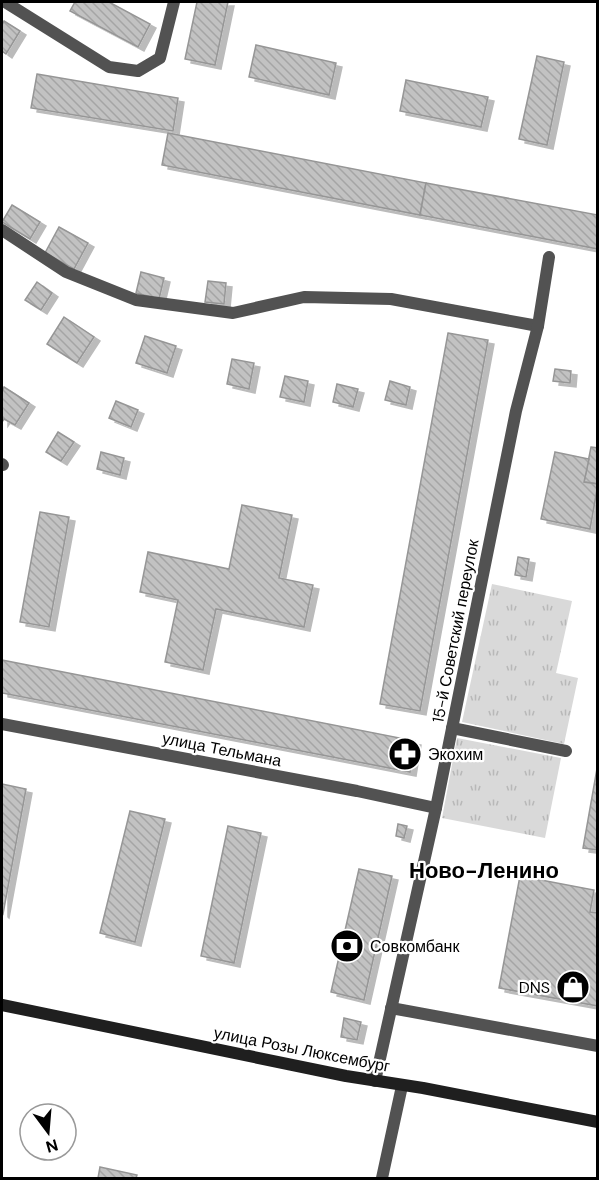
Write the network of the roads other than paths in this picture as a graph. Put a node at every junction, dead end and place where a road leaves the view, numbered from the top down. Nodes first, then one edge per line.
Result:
1 (5, 2) edge
2 (174, 2) edge
3 (2, 230) edge
4 (549, 257) dead end
5 (538, 326) junction
6 (2, 724) edge
7 (452, 728) junction
8 (566, 751) dead end
9 (436, 808) junction
10 (2, 1005) edge
11 (391, 1008) junction
12 (597, 1046) edge
13 (375, 1081) junction
14 (402, 1086) junction
15 (597, 1122) edge
16 (382, 1179) edge

1 - 2 street
3 - 5 street
4 - 5 street, 15-й Советский переулок
5 - 7 street, 15-й Советский переулок
6 - 9 street, улица Тельмана
7 - 8 street
7 - 9 street, 15-й Советский переулок
9 - 11 street, 15-й Советский переулок
10 - 13 main road, улица Розы Люксембург
11 - 12 street
11 - 13 street, 15-й Советский переулок
13 - 14 main road, улица Розы Люксембург
14 - 15 main road, улица Розы Люксембург
14 - 16 street

